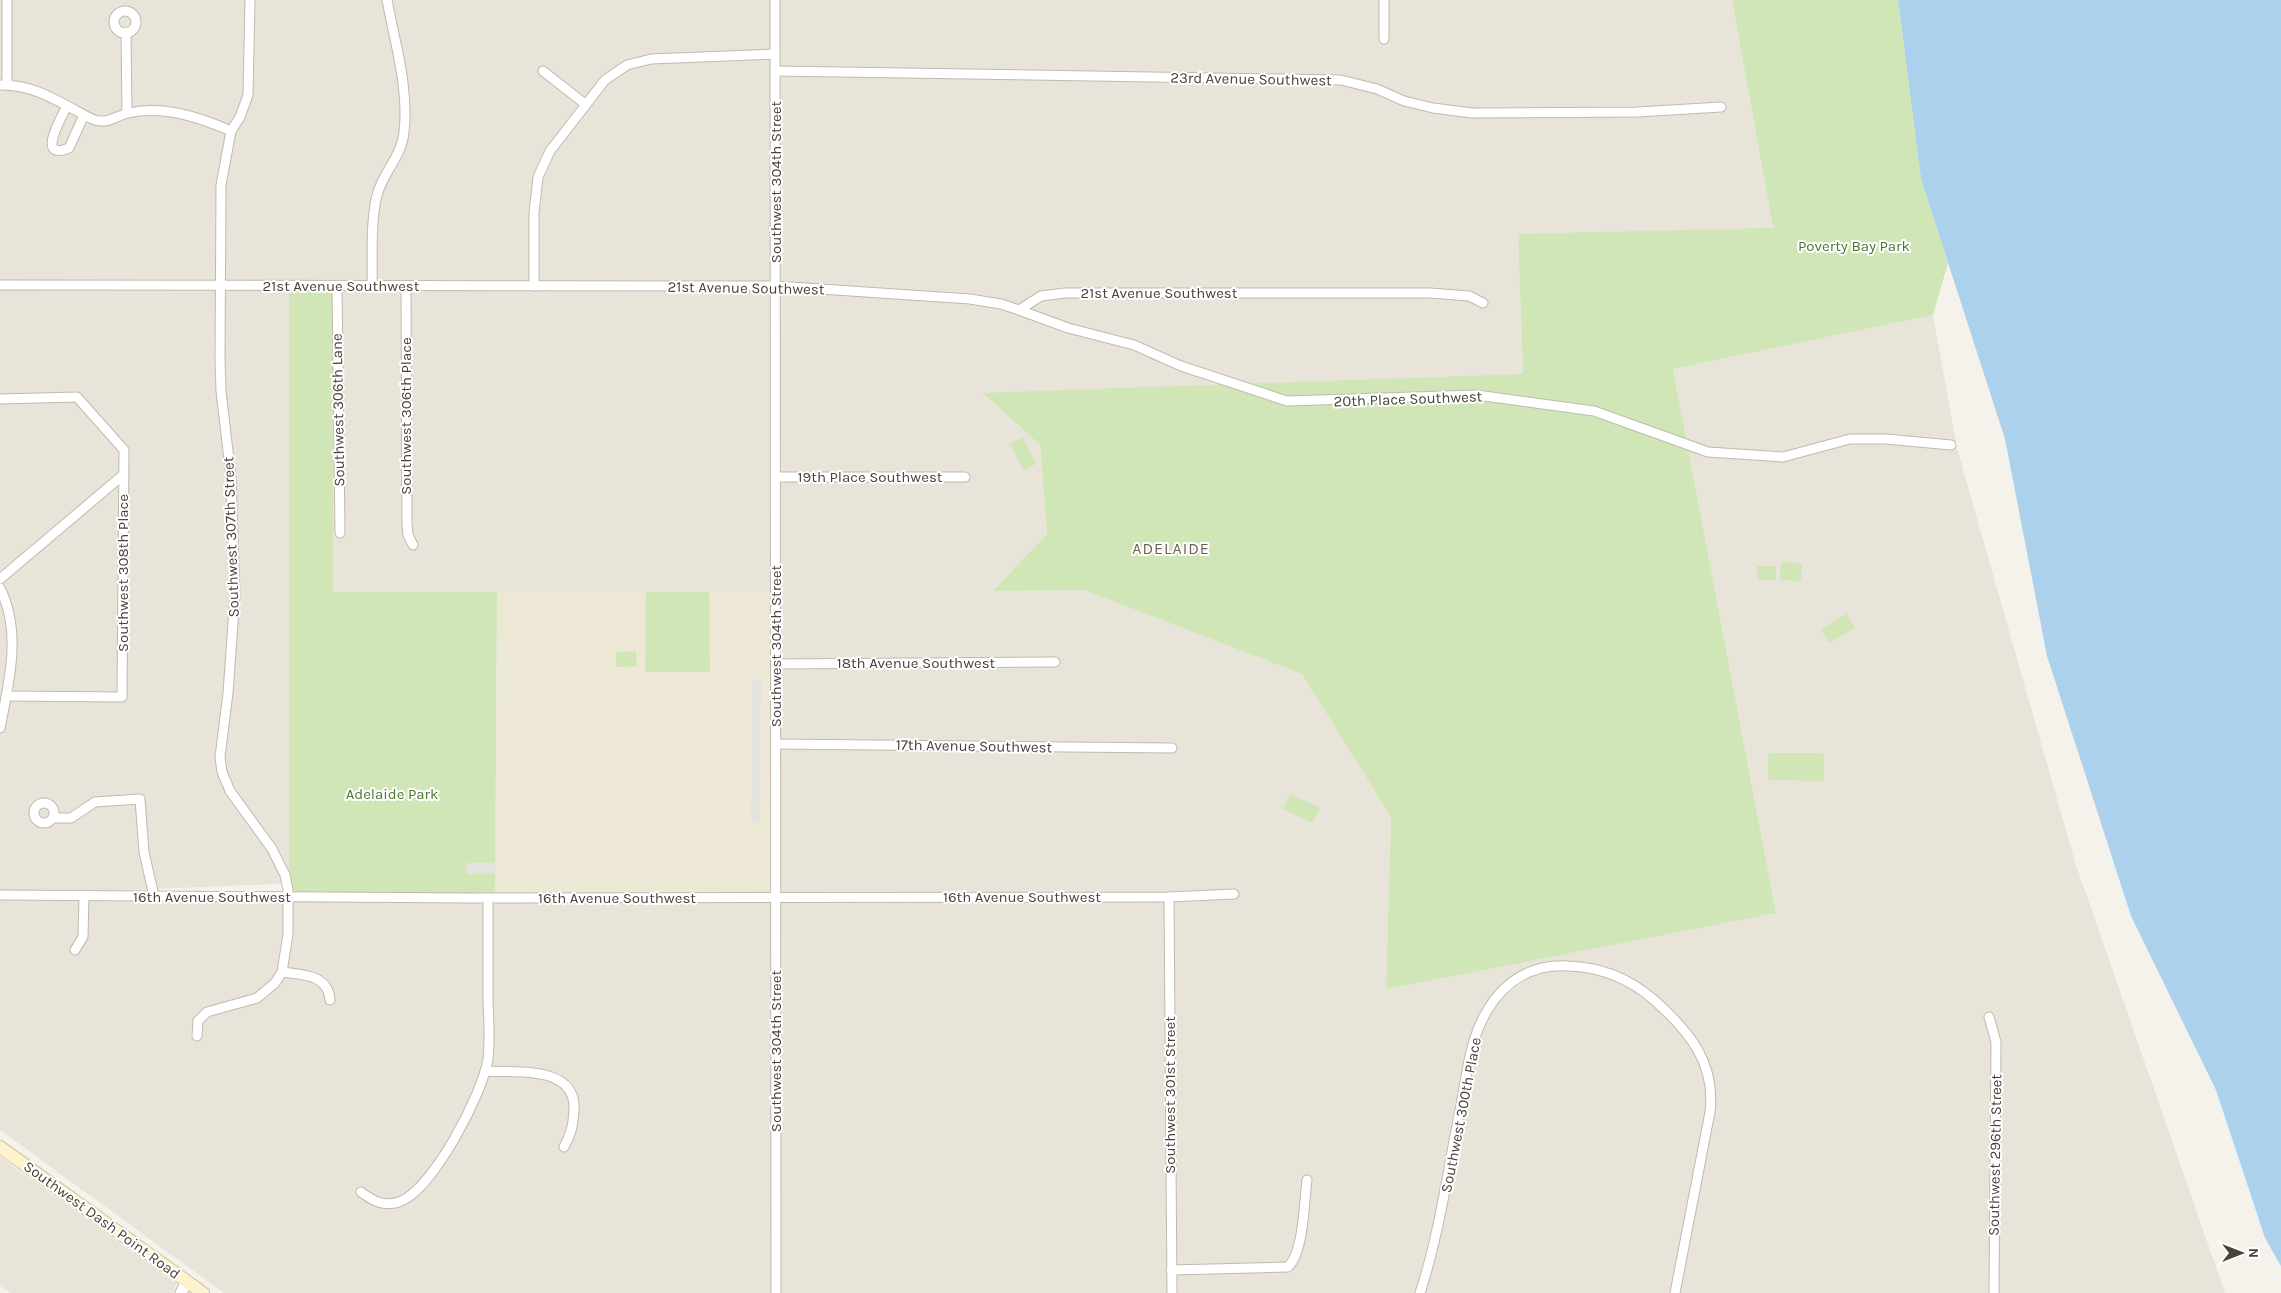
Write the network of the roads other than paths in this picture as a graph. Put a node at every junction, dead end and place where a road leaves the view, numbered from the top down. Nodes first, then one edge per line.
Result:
1 (7, 0) edge
2 (250, 0) edge
3 (387, 0) edge
4 (775, 0) edge
5 (1384, 0) edge
6 (126, 32) dead end
7 (1384, 39) dead end
8 (776, 54) junction
9 (543, 71) dead end
10 (776, 71) junction
11 (4, 85) edge
12 (585, 104) junction
13 (67, 106) junction
14 (1721, 108) dead end
15 (127, 113) junction
16 (84, 115) junction
17 (231, 131) junction
18 (222, 284) junction
19 (0, 285) edge
20 (337, 286) junction
21 (372, 286) junction
22 (406, 286) junction
23 (534, 286) junction
24 (776, 286) junction
25 (1483, 303) dead end
26 (1018, 310) junction
27 (0, 399) edge
28 (1951, 445) dead end
29 (123, 475) junction
30 (776, 477) junction
31 (965, 477) dead end
32 (340, 533) dead end
33 (413, 545) dead end
34 (0, 579) edge
35 (0, 588) edge
36 (1056, 662) dead end
37 (776, 664) junction
38 (6, 696) junction
39 (0, 728) edge
40 (776, 744) junction
41 (1172, 748) dead end
42 (53, 818) dead end
43 (1234, 894) dead end
44 (0, 895) edge
45 (84, 896) junction
46 (154, 896) junction
47 (288, 897) junction
48 (1169, 897) junction
49 (488, 898) junction
50 (776, 898) junction
51 (75, 950) dead end
52 (282, 972) junction
53 (330, 1000) dead end
54 (1989, 1017) dead end
55 (197, 1036) dead end
56 (485, 1071) junction
57 (0, 1147) edge
58 (564, 1147) dead end
59 (1307, 1180) dead end
60 (361, 1192) dead end
61 (1172, 1270) junction
62 (184, 1287) edge
63 (203, 1293) edge
64 (776, 1293) edge
65 (1172, 1293) edge
66 (1420, 1293) edge
67 (1675, 1293) edge
68 (1994, 1293) edge

1 - 11 street
2 - 17 street, Southwest 307th Street
3 - 21 street
4 - 8 street, Southwest 304th Street
5 - 7 street
6 - 15 street
8 - 10 street, Southwest 304th Street
8 - 12 street
9 - 12 street
10 - 14 street, 23rd Avenue Southwest
10 - 24 street, Southwest 304th Street
11 - 13 street
12 - 23 street
13 - 16 street
13 - 16 street
15 - 16 street
15 - 17 street
17 - 18 street, Southwest 307th Street
18 - 19 street, 21st Avenue Southwest
18 - 20 street, 21st Avenue Southwest
18 - 47 street, Southwest 307th Street
20 - 21 street, 21st Avenue Southwest
20 - 32 street, Southwest 306th Lane
21 - 22 street, 21st Avenue Southwest
22 - 23 street, 21st Avenue Southwest
22 - 33 street, Southwest 306th Place
23 - 24 street, 21st Avenue Southwest
24 - 26 street, 21st Avenue Southwest
24 - 30 street, Southwest 304th Street
25 - 26 street, 21st Avenue Southwest
26 - 28 street, 20th Place Southwest
27 - 29 street, Southwest 308th Place
29 - 34 street
29 - 38 street, Southwest 308th Place
30 - 31 street, 19th Place Southwest
30 - 37 street, Southwest 304th Street
35 - 38 street
36 - 37 street, 18th Avenue Southwest
37 - 40 street, Southwest 304th Street
38 - 39 street
40 - 41 street, 17th Avenue Southwest
40 - 50 street, Southwest 304th Street
42 - 46 street
43 - 48 street, 16th Avenue Southwest
44 - 45 street, 16th Avenue Southwest
45 - 46 street, 16th Avenue Southwest
45 - 51 street
46 - 47 street, 16th Avenue Southwest
47 - 49 street, 16th Avenue Southwest
47 - 52 street, Southwest 307th Street
48 - 50 street, 16th Avenue Southwest
48 - 61 street, Southwest 301st Street
49 - 50 street, 16th Avenue Southwest
49 - 56 street
50 - 64 street, Southwest 304th Street
52 - 53 street
52 - 55 street, Southwest 307th Street
54 - 68 street, Southwest 296th Street
56 - 58 street
56 - 60 street
57 - 62 main road, Southwest Dash Point Road
59 - 61 street
61 - 65 street, Southwest 301st Street
62 - 63 main road, Southwest Dash Point Road
66 - 67 street, Southwest 300th Place

